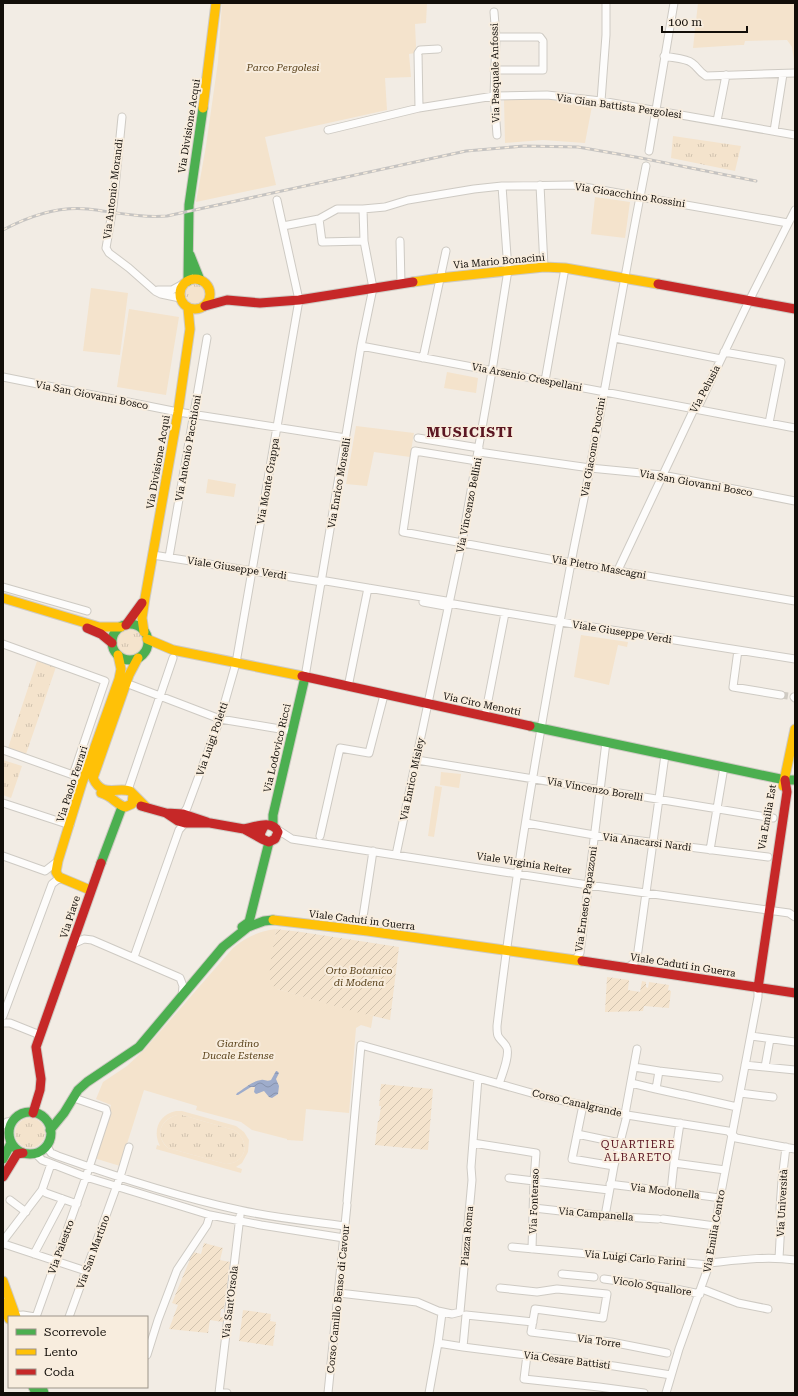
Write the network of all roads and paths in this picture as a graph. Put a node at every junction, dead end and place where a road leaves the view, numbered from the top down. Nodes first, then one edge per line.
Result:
1 (216, 3) edge
2 (606, 3) edge
3 (674, 3) edge
4 (494, 12) dead end
5 (496, 37) junction
6 (438, 49) dead end
7 (664, 56) junction
8 (494, 70) junction
9 (795, 73) edge
10 (783, 74) junction
11 (726, 76) junction
12 (494, 96) junction
13 (601, 101) junction
14 (419, 108) junction
15 (656, 110) junction
16 (122, 117) dead end
17 (717, 121) junction
18 (328, 130) dead end
19 (774, 131) junction
20 (497, 134) dead end
21 (795, 135) edge
22 (648, 151) dead end
23 (646, 166) dead end
24 (540, 185) junction
25 (502, 186) junction
26 (640, 196) junction
27 (277, 200) dead end
28 (363, 209) junction
29 (795, 210) edge
30 (318, 219) junction
31 (788, 222) junction
32 (283, 226) junction
33 (364, 241) junction
34 (400, 241) dead end
35 (446, 251) dead end
36 (189, 252) junction
37 (544, 267) junction
38 (565, 268) junction
39 (508, 270) junction
40 (440, 278) junction
41 (625, 278) junction
42 (200, 280) junction
43 (185, 282) junction
44 (401, 284) junction
45 (152, 288) junction
46 (373, 288) junction
47 (210, 292) junction
48 (180, 298) junction
49 (227, 300) junction
50 (299, 300) junction
51 (749, 301) junction
52 (204, 307) junction
53 (188, 308) junction
54 (795, 309) edge
55 (190, 329) junction
56 (207, 338) dead end
57 (615, 338) junction
58 (361, 346) junction
59 (723, 356) junction
60 (423, 358) junction
61 (492, 371) junction
62 (3, 377) edge
63 (545, 381) junction
64 (603, 391) junction
65 (694, 408) junction
66 (178, 412) junction
67 (194, 414) junction
68 (769, 423) junction
69 (277, 428) junction
70 (795, 428) edge
71 (346, 438) junction
72 (418, 438) dead end
73 (479, 450) junction
74 (477, 461) junction
75 (590, 468) junction
76 (662, 475) junction
77 (795, 502) edge
78 (462, 542) junction
79 (153, 555) junction
80 (169, 557) junction
81 (571, 563) junction
82 (253, 570) junction
83 (618, 570) junction
84 (322, 582) junction
85 (3, 587) edge
86 (368, 590) junction
87 (3, 598) edge
88 (145, 598) junction
89 (795, 601) edge
90 (448, 603) junction
91 (87, 611) dead end
92 (505, 613) junction
93 (70, 619) junction
94 (560, 622) junction
95 (124, 626) junction
96 (146, 636) junction
97 (112, 643) junction
98 (3, 644) edge
99 (738, 650) junction
100 (173, 654) junction
101 (118, 655) junction
102 (141, 656) junction
103 (795, 659) edge
104 (236, 663) junction
105 (305, 677) junction
106 (131, 685) dead end
107 (348, 687) junction
108 (384, 695) junction
109 (780, 695) tunnel mouth
110 (159, 696) junction
111 (111, 703) junction
112 (427, 704) junction
113 (485, 716) junction
114 (220, 719) junction
115 (541, 728) junction
116 (795, 729) edge
117 (292, 731) junction
118 (606, 742) junction
119 (3, 750) edge
120 (665, 755) junction
121 (416, 760) junction
122 (724, 767) junction
123 (73, 776) junction
124 (533, 778) junction
125 (785, 780) junction
126 (795, 780) edge
127 (82, 783) junction
128 (795, 785) edge
129 (600, 791) junction
130 (125, 798) junction
131 (659, 801) junction
132 (3, 803) edge
133 (718, 810) junction
134 (773, 818) dead end
135 (181, 822) junction
136 (526, 823) junction
137 (70, 825) junction
138 (272, 827) junction
139 (244, 829) junction
140 (594, 835) junction
141 (320, 836) dead end
142 (292, 839) junction
143 (269, 841) junction
144 (653, 843) junction
145 (710, 850) junction
146 (373, 851) junction
147 (396, 855) junction
148 (3, 856) edge
149 (768, 857) dead end
150 (58, 861) junction
151 (43, 870) junction
152 (518, 874) junction
153 (59, 875) junction
154 (52, 884) junction
155 (588, 884) junction
156 (90, 890) junction
157 (645, 892) junction
158 (767, 910) junction
159 (794, 916) edge
160 (364, 931) junction
161 (73, 944) junction
162 (223, 947) junction
163 (506, 951) junction
164 (134, 957) junction
165 (575, 960) junction
166 (627, 968) junction
167 (758, 992) junction
168 (795, 993) edge
169 (182, 996) junction
170 (3, 1016) edge
171 (3, 1023) edge
172 (40, 1035) junction
173 (751, 1036) junction
174 (770, 1039) junction
175 (795, 1042) edge
176 (361, 1045) joint
177 (637, 1049) dead end
178 (745, 1064) junction
179 (634, 1067) junction
180 (765, 1067) junction
181 (795, 1070) edge
182 (659, 1071) junction
183 (478, 1078) junction
184 (719, 1078) dead end
185 (631, 1083) junction
186 (500, 1084) junction
187 (656, 1089) junction
188 (740, 1092) junction
189 (773, 1097) dead end
190 (74, 1098) junction
191 (583, 1105) junction
192 (737, 1107) junction
193 (32, 1112) junction
194 (626, 1115) junction
195 (680, 1123) junction
196 (50, 1130) junction
197 (7, 1132) edge
198 (577, 1134) junction
199 (732, 1134) junction
200 (473, 1143) junction
201 (620, 1143) junction
202 (46, 1145) junction
203 (128, 1147) dead end
204 (786, 1147) junction
205 (795, 1149) edge
206 (23, 1153) junction
207 (35, 1153) junction
208 (3, 1159) edge
209 (674, 1163) junction
210 (51, 1164) junction
211 (614, 1166) junction
212 (89, 1167) junction
213 (725, 1170) junction
214 (3, 1177) edge
215 (86, 1177) junction
216 (120, 1177) junction
217 (509, 1178) dead end
218 (534, 1180) junction
219 (116, 1187) junction
220 (610, 1187) junction
221 (42, 1190) junction
222 (671, 1191) junction
223 (720, 1198) junction
224 (63, 1199) junction
225 (10, 1200) dead end
226 (76, 1204) junction
227 (534, 1208) junction
228 (241, 1210) junction
229 (26, 1212) junction
230 (210, 1214) junction
231 (605, 1216) junction
232 (240, 1221) junction
233 (345, 1226) junction
234 (715, 1226) junction
235 (344, 1238) junction
236 (4, 1242) edge
237 (512, 1247) dead end
238 (532, 1249) junction
239 (34, 1254) junction
240 (779, 1258) junction
241 (795, 1260) edge
242 (56, 1261) junction
243 (710, 1264) junction
244 (86, 1271) junction
245 (562, 1274) dead end
246 (594, 1277) dead end
247 (604, 1279) dead end
248 (3, 1281) edge
249 (500, 1288) dead end
250 (701, 1292) junction
251 (339, 1293) junction
252 (3, 1303) edge
253 (768, 1309) dead end
254 (442, 1313) junction
255 (463, 1313) junction
256 (11, 1316) edge
257 (12, 1316) edge
258 (34, 1316) edge
259 (69, 1316) edge
260 (532, 1322) junction
261 (438, 1344) junction
262 (463, 1347) junction
263 (148, 1352) edge
264 (667, 1353) dead end
265 (527, 1355) junction
266 (671, 1375) junction
267 (219, 1393) edge
268 (227, 1393) edge
269 (328, 1393) edge
270 (429, 1393) edge
271 (644, 1393) edge
272 (666, 1393) edge

1 - 36 main road, Via Divisione Acqui
2 - 13 street
3 - 7 street
4 - 5 street, Via Pasquale Anfossi
5 - 8 street, Via Pasquale Anfossi
5 - 8 street
6 - 14 street
7 - 11 street
7 - 15 street
8 - 12 street, Via Pasquale Anfossi
9 - 10 street
10 - 11 street
10 - 19 street
11 - 17 street
12 - 13 street, Via Gian Battista Pergolesi
12 - 14 street, Via Gian Battista Pergolesi
12 - 20 street, Via Pasquale Anfossi
13 - 15 street, Via Gian Battista Pergolesi
14 - 18 street, Via Gian Battista Pergolesi
15 - 17 street, Via Gian Battista Pergolesi
15 - 22 street
16 - 45 street, Via Antonio Morandi
17 - 19 street, Via Gian Battista Pergolesi
19 - 21 street, Via Gian Battista Pergolesi
23 - 26 street, Via Giacomo Puccini
24 - 25 street, Via Gioacchino Rossini
24 - 26 street, Via Gioacchino Rossini
24 - 37 street
25 - 28 street, Via Gioacchino Rossini
25 - 39 street, Via Vincenzo Bellini
26 - 31 street, Via Gioacchino Rossini
26 - 41 street, Via Giacomo Puccini
27 - 32 street
28 - 30 street, Via Gioacchino Rossini
28 - 33 street
29 - 31 street, Via Pelusia
30 - 32 street, Via Gioacchino Rossini
30 - 33 street
31 - 51 street, Via Pelusia
32 - 50 street
33 - 46 street
34 - 44 street
35 - 40 street
36 - 42 main road, Via Divisione Acqui
36 - 43 main road, Via Divisione Acqui
37 - 38 main road, Via Mario Bonacini
37 - 39 main road, Via Mario Bonacini
38 - 41 main road, Via Mario Bonacini
38 - 63 street
39 - 40 main road, Via Mario Bonacini
39 - 61 street, Via Vincenzo Bellini
40 - 44 main road, Via Mario Bonacini
40 - 60 street
41 - 51 main road, Via Mario Bonacini
41 - 57 street, Via Giacomo Puccini
42 - 43 main road
42 - 47 main road
43 - 45 street
43 - 48 main road
44 - 46 main road, Via Mario Bonacini
45 - 48 street, Via Antonio Morandi
46 - 50 main road, Via Mario Bonacini
46 - 58 street, Via Enrico Morselli
47 - 49 main road, Via Mario Bonacini
47 - 52 main road
48 - 53 main road
49 - 50 main road, Via Mario Bonacini
49 - 52 main road, Via Mario Bonacini
50 - 69 street, Via Monte Grappa
51 - 54 main road, Via Mario Bonacini
51 - 59 street, Via Pelusia
52 - 53 main road
52 - 55 main road, Via Divisione Acqui
53 - 55 main road, Via Divisione Acqui
55 - 66 main road, Via Divisione Acqui
56 - 67 street, Via Antonio Pacchioni
57 - 59 street
57 - 64 street, Via Giacomo Puccini
58 - 60 street, Via Arsenio Crespellani
58 - 71 street, Via Enrico Morselli
59 - 65 street, Via Pelusia
59 - 68 street
60 - 61 street, Via Arsenio Crespellani
61 - 63 street, Via Arsenio Crespellani
61 - 73 street, Via Vincenzo Bellini
62 - 66 street, Via San Giovanni Bosco
63 - 64 street, Via Arsenio Crespellani
64 - 65 street, Via Arsenio Crespellani
64 - 75 street, Via Giacomo Puccini
65 - 68 street, Via Arsenio Crespellani
65 - 76 street, Via Pelusia
66 - 67 street, Via San Giovanni Bosco
66 - 79 main road, Via Divisione Acqui
67 - 69 street, Via San Giovanni Bosco
67 - 80 street, Via Antonio Pacchioni
68 - 70 street, Via Arsenio Crespellani
69 - 71 street, Via San Giovanni Bosco
69 - 82 street, Via Monte Grappa
71 - 84 street, Via Enrico Morselli
72 - 73 street, Via San Giovanni Bosco
73 - 74 street, Via Vincenzo Bellini
73 - 75 street, Via San Giovanni Bosco
74 - 78 street, Via Vincenzo Bellini
74 - 78 street, Via Pietro Mascagni
75 - 76 street, Via San Giovanni Bosco
75 - 81 street, Via Giacomo Puccini
76 - 77 street, Via San Giovanni Bosco
76 - 83 street, Via Pelusia
78 - 81 street, Via Pietro Mascagni
78 - 90 street, Via Vincenzo Bellini
79 - 80 street, Viale Giuseppe Verdi
79 - 88 main road, Via Divisione Acqui
80 - 82 street, Viale Giuseppe Verdi
81 - 83 street, Via Pietro Mascagni
81 - 94 street, Via Giacomo Puccini
82 - 84 street, Viale Giuseppe Verdi
82 - 104 street, Via Monte Grappa
83 - 89 street, Via Pietro Mascagni
84 - 86 street, Viale Giuseppe Verdi
84 - 105 street, Via Enrico Morselli
85 - 91 street
86 - 90 street, Viale Giuseppe Verdi
86 - 107 street
87 - 93 main road
88 - 95 main road, Via Divisione Acqui
88 - 96 main road, Via Divisione Acqui
90 - 92 street, Viale Giuseppe Verdi
90 - 112 street, Via Vincenzo Bellini
92 - 94 street, Viale Giuseppe Verdi
92 - 113 street
93 - 95 main road
93 - 97 main road
94 - 99 street, Viale Giuseppe Verdi
94 - 115 street, Via Giacomo Puccini
95 - 96 main road
95 - 97 main road
96 - 100 main road, Via Ciro Menotti
96 - 102 main road
97 - 101 main road
98 - 123 street
99 - 103 street, Viale Giuseppe Verdi
99 - 109 street
100 - 102 main road, Via Ciro Menotti
100 - 104 main road, Via Ciro Menotti
100 - 110 street, Via Piave
101 - 102 main road
101 - 111 main road, Via Paolo Ferrari
102 - 130 main road, Via Paolo Ferrari
104 - 105 main road, Via Ciro Menotti
104 - 114 street, Via Luigi Poletti
105 - 107 main road, Via Ciro Menotti
105 - 117 main road, Via Lodovico Ricci
106 - 110 street
107 - 108 main road, Via Ciro Menotti
108 - 112 main road, Via Ciro Menotti
108 - 141 street
110 - 114 street
110 - 130 street, Via Piave
111 - 127 main road, Via Paolo Ferrari
111 - 130 main road, Via Paolo Ferrari
112 - 113 main road, Via Ciro Menotti
112 - 121 street, Via Enrico Misley
113 - 115 main road, Via Ciro Menotti
114 - 117 street
114 - 135 street, Via Luigi Poletti
115 - 118 main road, Via Ciro Menotti
115 - 124 street, Via Giacomo Puccini
116 - 125 main road, Via Emilia Est
117 - 138 main road, Via Lodovico Ricci
118 - 120 main road, Via Ciro Menotti
118 - 129 street, Via Ernesto Papazzoni
119 - 123 street
120 - 122 main road, Via Ciro Menotti
120 - 131 street
121 - 124 street, Via Vincenzo Borelli
121 - 147 street, Via Enrico Misley
122 - 125 main road, Via Ciro Menotti
122 - 133 street
123 - 127 street
124 - 129 street, Via Vincenzo Borelli
124 - 136 street, Via Giacomo Puccini
125 - 126 main road
125 - 128 main road
125 - 158 main road, Via Emilia Est
127 - 137 main road, Via Paolo Ferrari
129 - 131 street, Via Vincenzo Borelli
129 - 140 street, Via Ernesto Papazzoni
130 - 135 main road
130 - 156 main road, Via Piave
131 - 133 street, Via Vincenzo Borelli
131 - 144 street
132 - 137 street
133 - 134 street, Via Vincenzo Borelli
133 - 145 street
135 - 139 main road
135 - 164 street, Via Luigi Poletti
136 - 140 street, Via Anacarsi Nardi
136 - 152 street, Via Giacomo Puccini
137 - 150 main road, Via Paolo Ferrari
138 - 139 main road
138 - 142 street, Viale Virginia Reiter
138 - 143 main road
138 - 143 main road
139 - 143 main road
140 - 144 street, Via Anacarsi Nardi
140 - 155 street, Via Ernesto Papazzoni
142 - 143 street
142 - 146 street, Viale Virginia Reiter
143 - 162 main road
144 - 145 street, Via Anacarsi Nardi
144 - 157 street
145 - 149 street, Via Anacarsi Nardi
146 - 147 street, Viale Virginia Reiter
146 - 160 street
147 - 152 street, Viale Virginia Reiter
148 - 151 street
150 - 151 street
150 - 153 main road, Via Paolo Ferrari
151 - 154 street
152 - 155 street, Viale Virginia Reiter
152 - 163 street, Via Giacomo Puccini
153 - 154 street
153 - 156 main road
154 - 170 street
155 - 157 street, Viale Virginia Reiter
155 - 165 street, Via Ernesto Papazzoni
156 - 161 main road, Via Piave
157 - 158 street, Viale Virginia Reiter
157 - 166 street
158 - 159 street, Viale Virginia Reiter
158 - 167 main road, Via Emilia Est
160 - 162 main road, Viale Caduti in Guerra
160 - 163 main road, Viale Caduti in Guerra
161 - 164 street
161 - 172 main road, Via Piave
162 - 169 main road, Viale Caduti in Guerra
163 - 165 main road, Viale Caduti in Guerra
163 - 186 street, Via Giacomo Puccini
164 - 169 street
165 - 166 main road, Viale Caduti in Guerra
166 - 167 main road, Viale Caduti in Guerra
167 - 168 main road, Viale Caduti in Guerra
167 - 173 street, Via Emilia Centro
169 - 190 main road, Viale Caduti in Guerra
171 - 172 street
172 - 193 main road, Via Piave
173 - 174 street
173 - 178 street, Via Emilia Centro
174 - 175 street
174 - 180 street
176 - 183 street, Corso Canalgrande
176 - 233 street, Corso Camillo Benso di Cavour
177 - 179 street
178 - 180 street
178 - 188 street, Via Emilia Centro
179 - 182 street
179 - 185 street
180 - 181 street
182 - 184 street
182 - 187 street
183 - 186 street, Corso Canalgrande
183 - 200 street, Piazza Roma
185 - 187 street
185 - 194 street
186 - 191 street, Corso Canalgrande
187 - 192 street
188 - 189 street
188 - 192 street, Via Emilia Centro
190 - 196 main road, Viale Caduti in Guerra
190 - 212 street, Via Palestro
191 - 194 street, Corso Canalgrande
191 - 198 street
192 - 199 street, Via Emilia Centro
193 - 196 main road
193 - 197 main road
194 - 195 street, Corso Canalgrande
194 - 201 street
195 - 199 street, Corso Canalgrande
195 - 209 street
196 - 202 main road
197 - 206 main road
197 - 208 main road
198 - 201 street
198 - 211 street
199 - 204 street, Corso Canalgrande
199 - 213 street, Via Emilia Centro
200 - 218 street, Via Fonteraso
200 - 255 street, Piazza Roma
201 - 211 street
202 - 207 main road
202 - 212 street
203 - 216 street, Via San Martino
204 - 205 street, Corso Canalgrande
204 - 240 street, Via Università
206 - 207 main road
206 - 214 main road
207 - 210 street
209 - 213 street
209 - 222 street
210 - 215 street
210 - 221 street
211 - 220 street
212 - 215 street, Via Palestro
212 - 216 street
213 - 223 street, Via Emilia Centro
215 - 219 street
215 - 226 street, Via Palestro
216 - 219 street, Via San Martino
216 - 228 street
217 - 218 street, Via Modonella
218 - 220 street, Via Modonella
218 - 227 street, Via Fonteraso
219 - 230 street
219 - 244 street, Via San Martino
220 - 222 street, Via Modonella
220 - 231 street
221 - 224 street
221 - 229 street
222 - 223 street, Via Modonella
223 - 234 street, Via Emilia Centro
224 - 226 street
224 - 239 street
225 - 229 street
226 - 242 street, Via Palestro
227 - 231 street, Via Campanella
227 - 238 street, Via Fonteraso
228 - 232 street, Via Sant'Orsola
228 - 233 street
229 - 236 street
230 - 232 street
230 - 263 street
231 - 234 street, Via Campanella
232 - 235 street
232 - 267 street, Via Sant'Orsola
233 - 235 street, Corso Camillo Benso di Cavour
234 - 243 street, Via Emilia Centro
235 - 251 street, Corso Camillo Benso di Cavour
236 - 239 street
237 - 238 street, Via Luigi Carlo Farini
238 - 243 street, Via Luigi Carlo Farini
239 - 242 street
240 - 241 street, Via Luigi Carlo Farini
240 - 243 street, Via Luigi Carlo Farini
242 - 244 street
242 - 258 street, Via Palestro
243 - 250 street, Via Emilia Centro
244 - 259 street, Via San Martino
245 - 246 street
247 - 250 street, Vicolo Squallore
248 - 257 main road
249 - 260 street
250 - 253 street, Vicolo Squallore
250 - 266 street, Via Emilia Centro
251 - 254 street
251 - 269 street, Corso Camillo Benso di Cavour
252 - 256 main road
254 - 255 street
254 - 261 street
255 - 260 street
255 - 262 street, Piazza Roma
260 - 264 street, Via Torre
261 - 262 street, Via Cesare Battisti
261 - 270 street
262 - 265 street, Via Cesare Battisti
265 - 266 street, Via Cesare Battisti
265 - 271 street
266 - 272 street, Via Emilia Centro
267 - 268 street

